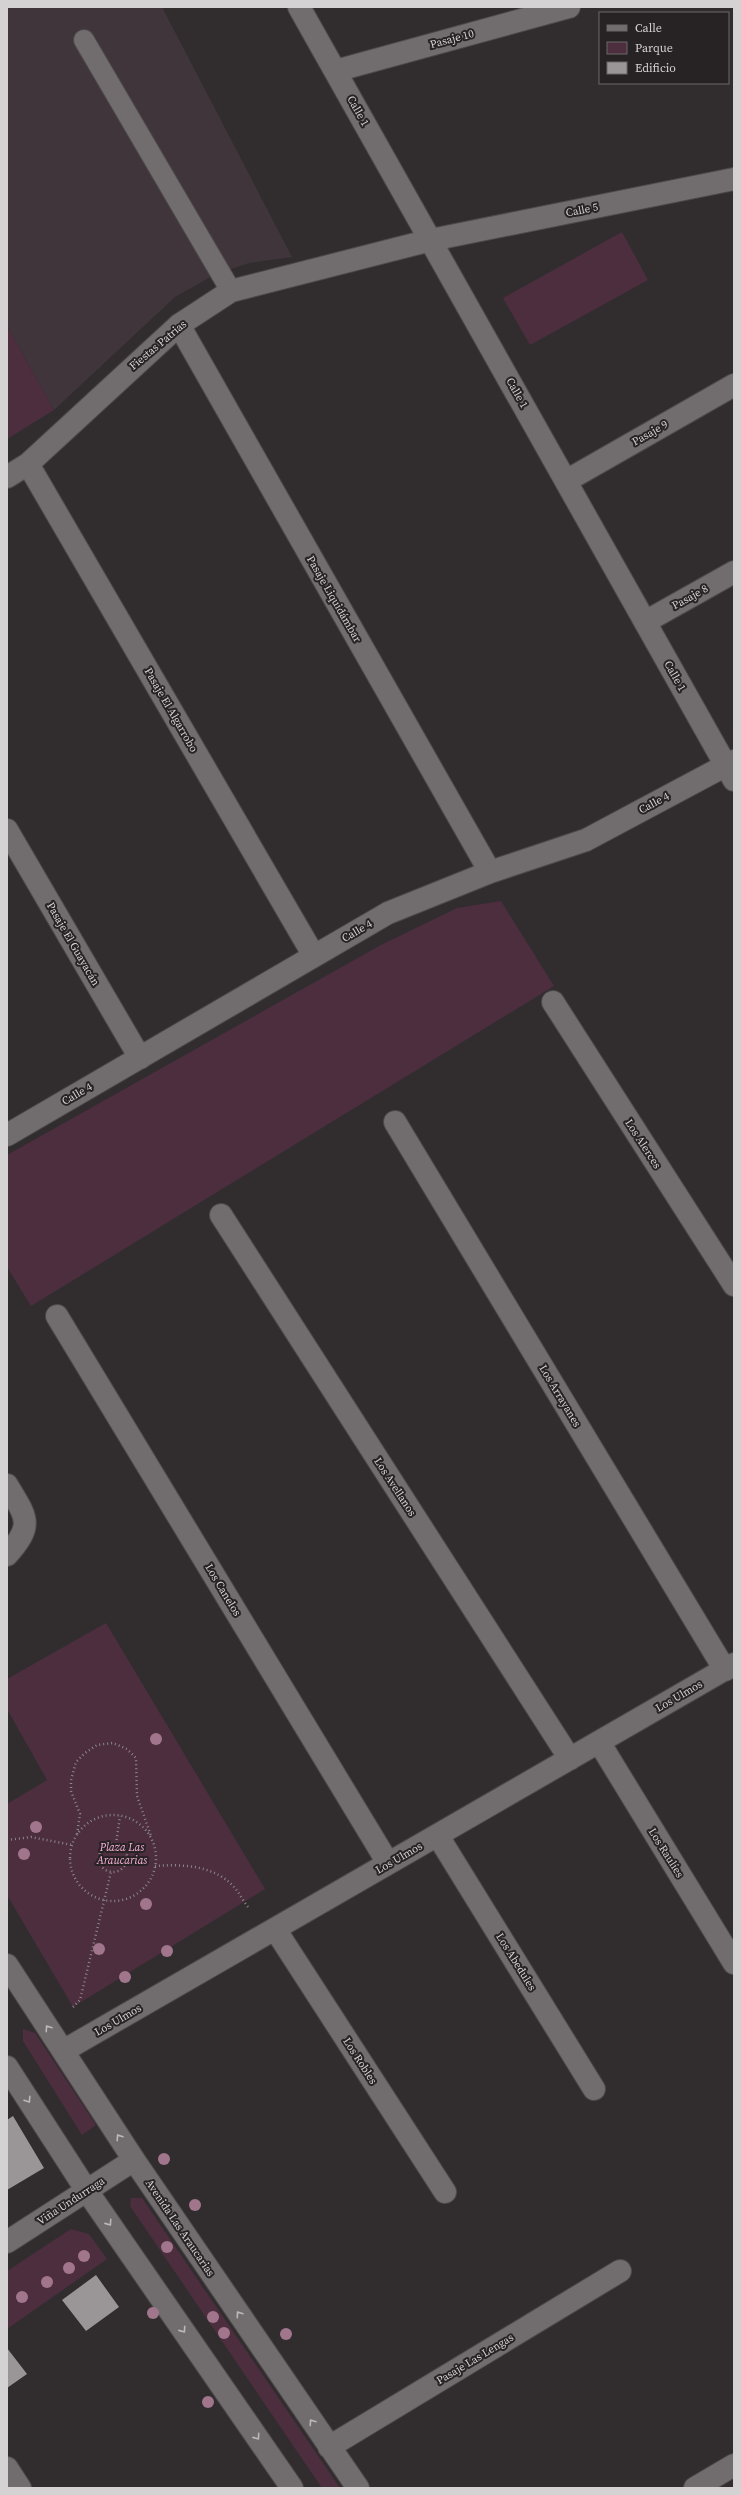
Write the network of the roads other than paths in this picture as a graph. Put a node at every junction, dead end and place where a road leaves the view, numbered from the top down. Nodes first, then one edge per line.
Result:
1 (299, 7) edge
2 (569, 7) edge
3 (84, 40) dead end
4 (335, 71) junction
5 (734, 179) edge
6 (430, 240) junction
7 (231, 291) junction
8 (179, 325) junction
9 (734, 385) edge
10 (28, 464) junction
11 (7, 477) edge
12 (566, 481) junction
13 (734, 572) edge
14 (645, 622) junction
15 (731, 768) edge
16 (7, 830) edge
17 (490, 872) junction
18 (314, 956) junction
19 (553, 1002) dead end
20 (140, 1058) junction
21 (395, 1122) dead end
22 (7, 1135) edge
23 (221, 1215) dead end
24 (734, 1285) edge
25 (57, 1316) dead end
26 (7, 1485) edge
27 (7, 1555) edge
28 (729, 1667) edge
29 (598, 1742) junction
30 (570, 1759) junction
31 (438, 1836) junction
32 (388, 1863) junction
33 (270, 1932) junction
34 (734, 1963) edge
35 (7, 1965) edge
36 (13, 1988) edge
37 (63, 2051) junction
38 (7, 2067) edge
39 (594, 2089) dead end
40 (134, 2160) junction
41 (87, 2191) junction
42 (445, 2192) dead end
43 (7, 2242) edge
44 (620, 2271) dead end
45 (329, 2447) junction
46 (734, 2465) edge
47 (7, 2468) edge
48 (20, 2488) edge
49 (292, 2488) edge
50 (358, 2488) edge
51 (695, 2488) edge

1 - 4 street, Calle 1
2 - 4 street, Pasaje 10
3 - 7 lane
4 - 6 street, Calle 1
5 - 6 street, Calle 5
6 - 7 street, Fiestas Patrias
6 - 12 street, Calle 1
7 - 8 street, Fiestas Patrias
8 - 10 street, Fiestas Patrias
8 - 17 street, Pasaje Liquidámbar
9 - 12 street, Pasaje 9
10 - 11 street, Fiestas Patrias
10 - 18 street, Pasaje El Algarrobo
12 - 14 street, Calle 1
13 - 14 street, Pasaje 8
14 - 15 street, Calle 1
15 - 17 street, Calle 4
16 - 20 street, Pasaje El Guayacán
17 - 18 street, Calle 4
18 - 20 street, Calle 4
19 - 24 street, Los Alerces
20 - 22 street, Calle 4
21 - 28 street, Los Arrayanes
23 - 30 street, Los Avellanos
25 - 32 street, Los Canelos
26 - 27 street
28 - 29 street, Los Ulmos
29 - 30 street, Los Ulmos
29 - 34 street, Los Raulíes
30 - 31 street, Los Ulmos
31 - 32 street, Los Ulmos
31 - 39 street, Los Abedules
32 - 33 street, Los Ulmos
33 - 37 street, Los Ulmos
33 - 42 street, Los Robles
35 - 36 street, Avenida Las Araucarias
37 -> 36 street, Avenida Las Araucarias
40 -> 37 street, Avenida Las Araucarias
38 -> 41 street
40 - 41 street, Viña Undurraga
45 -> 40 street, Avenida Las Araucarias
41 - 43 street, Viña Undurraga
41 -> 49 street
44 - 45 street, Pasaje Las Lengas
45 - 50 street, Avenida Las Araucarias
46 - 51 street
47 - 48 street

